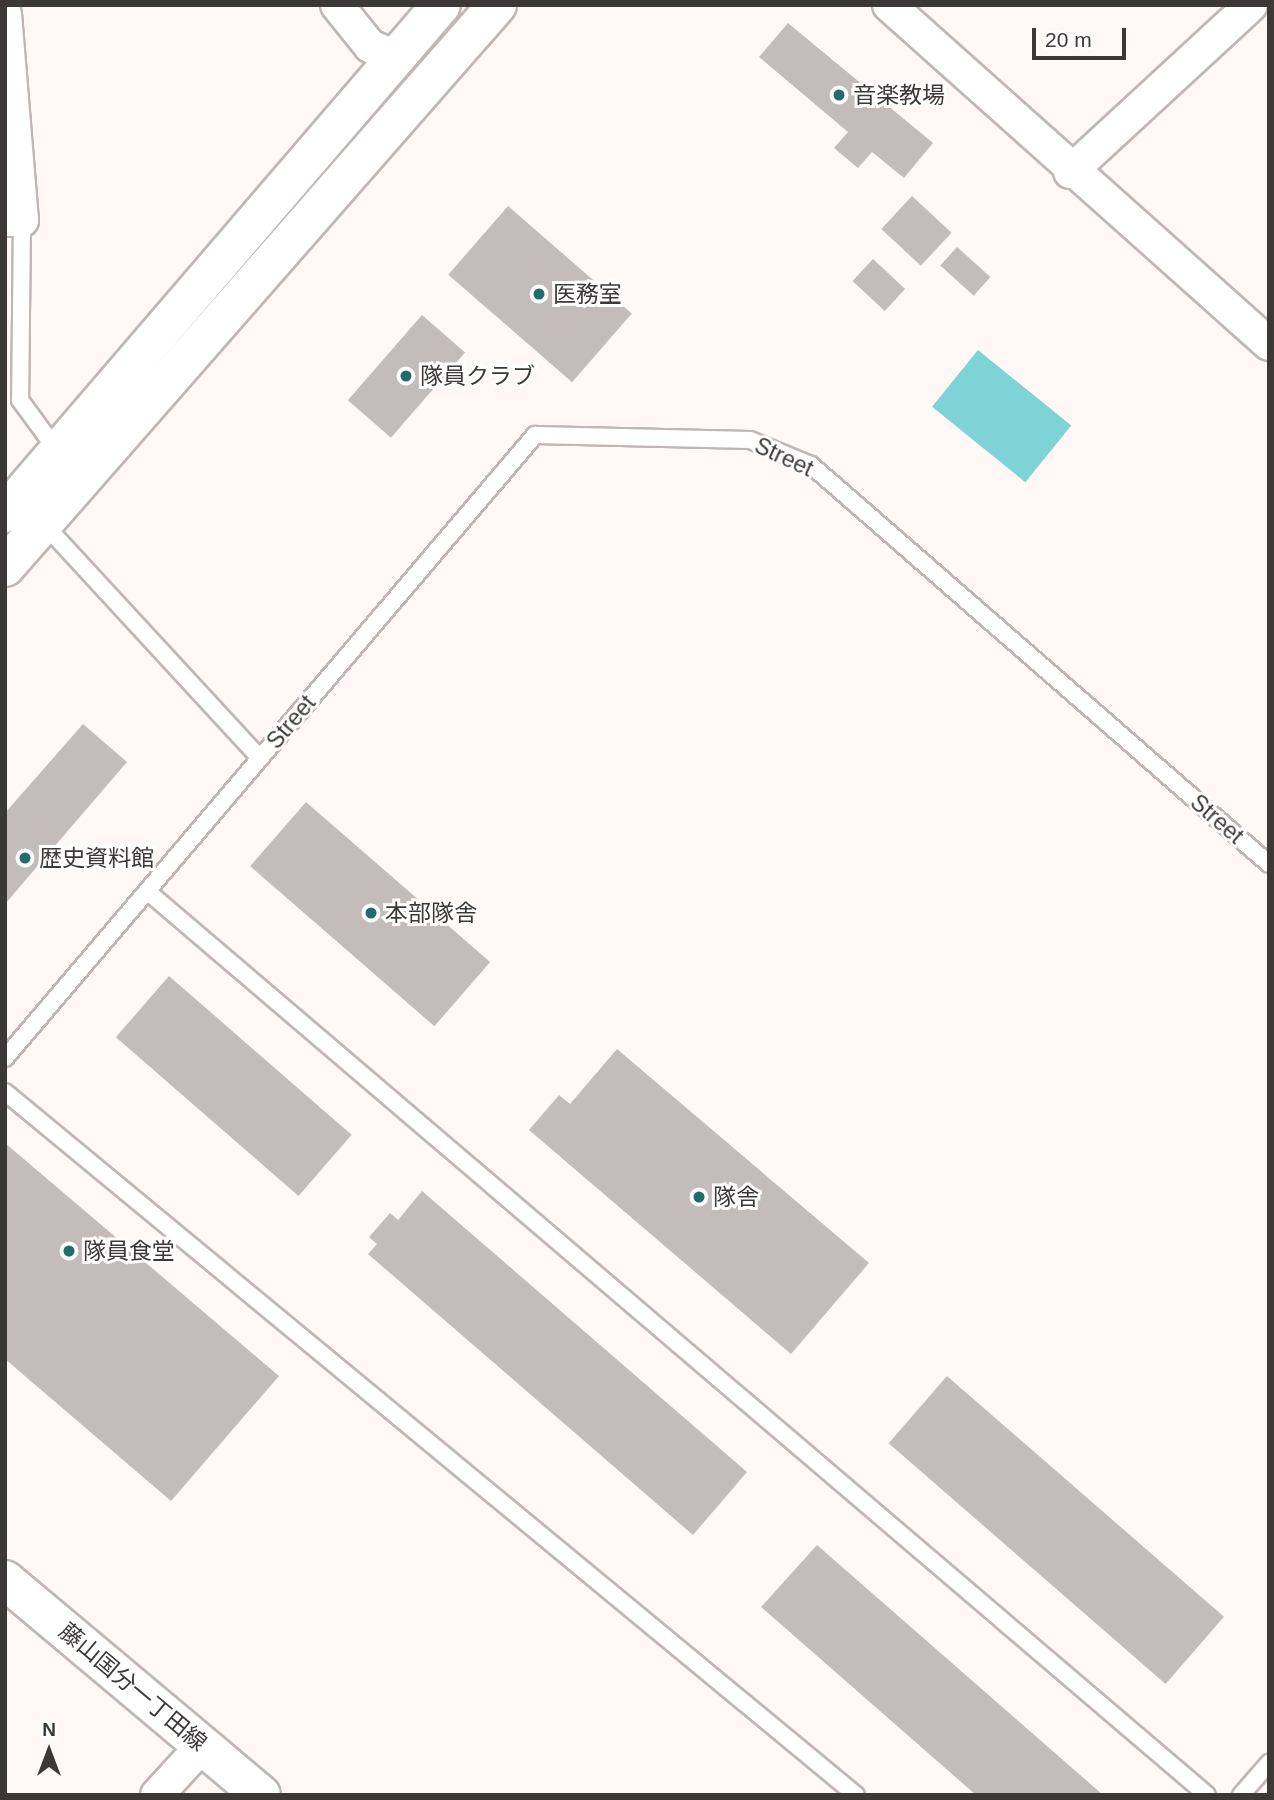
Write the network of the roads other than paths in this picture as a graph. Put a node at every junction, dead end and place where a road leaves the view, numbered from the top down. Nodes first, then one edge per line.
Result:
1 (337, 5) edge
2 (441, 5) edge
3 (497, 5) edge
4 (889, 5) edge
5 (1251, 5) edge
6 (5, 14) edge
7 (396, 57) junction
8 (11, 120) edge
9 (1070, 172) junction
10 (13, 220) edge
11 (1269, 344) edge
12 (60, 454) junction
13 (18, 507) edge
14 (5, 567) edge
15 (260, 758) junction
16 (1269, 864) edge
17 (147, 891) junction
18 (5, 1058) edge
19 (5, 1092) edge
20 (5, 1580) edge
21 (202, 1746) junction
22 (1269, 1763) edge
23 (157, 1795) edge
24 (261, 1795) edge
25 (856, 1795) edge
26 (1207, 1795) edge
27 (1241, 1795) edge

1 - 7 street
2 - 7 street
3 - 13 street
4 - 9 street
5 - 9 street
6 - 8 street
7 - 12 street
8 - 10 street
9 - 11 street
10 - 12 lane
12 - 13 street
13 - 14 street
13 - 15 lane
15 - 16 lane, Street
15 - 17 lane
17 - 18 lane
17 - 26 lane
19 - 25 lane
20 - 21 street, 藤山国分一丁田線
21 - 23 street
21 - 24 street, 藤山国分一丁田線
22 - 27 lane

